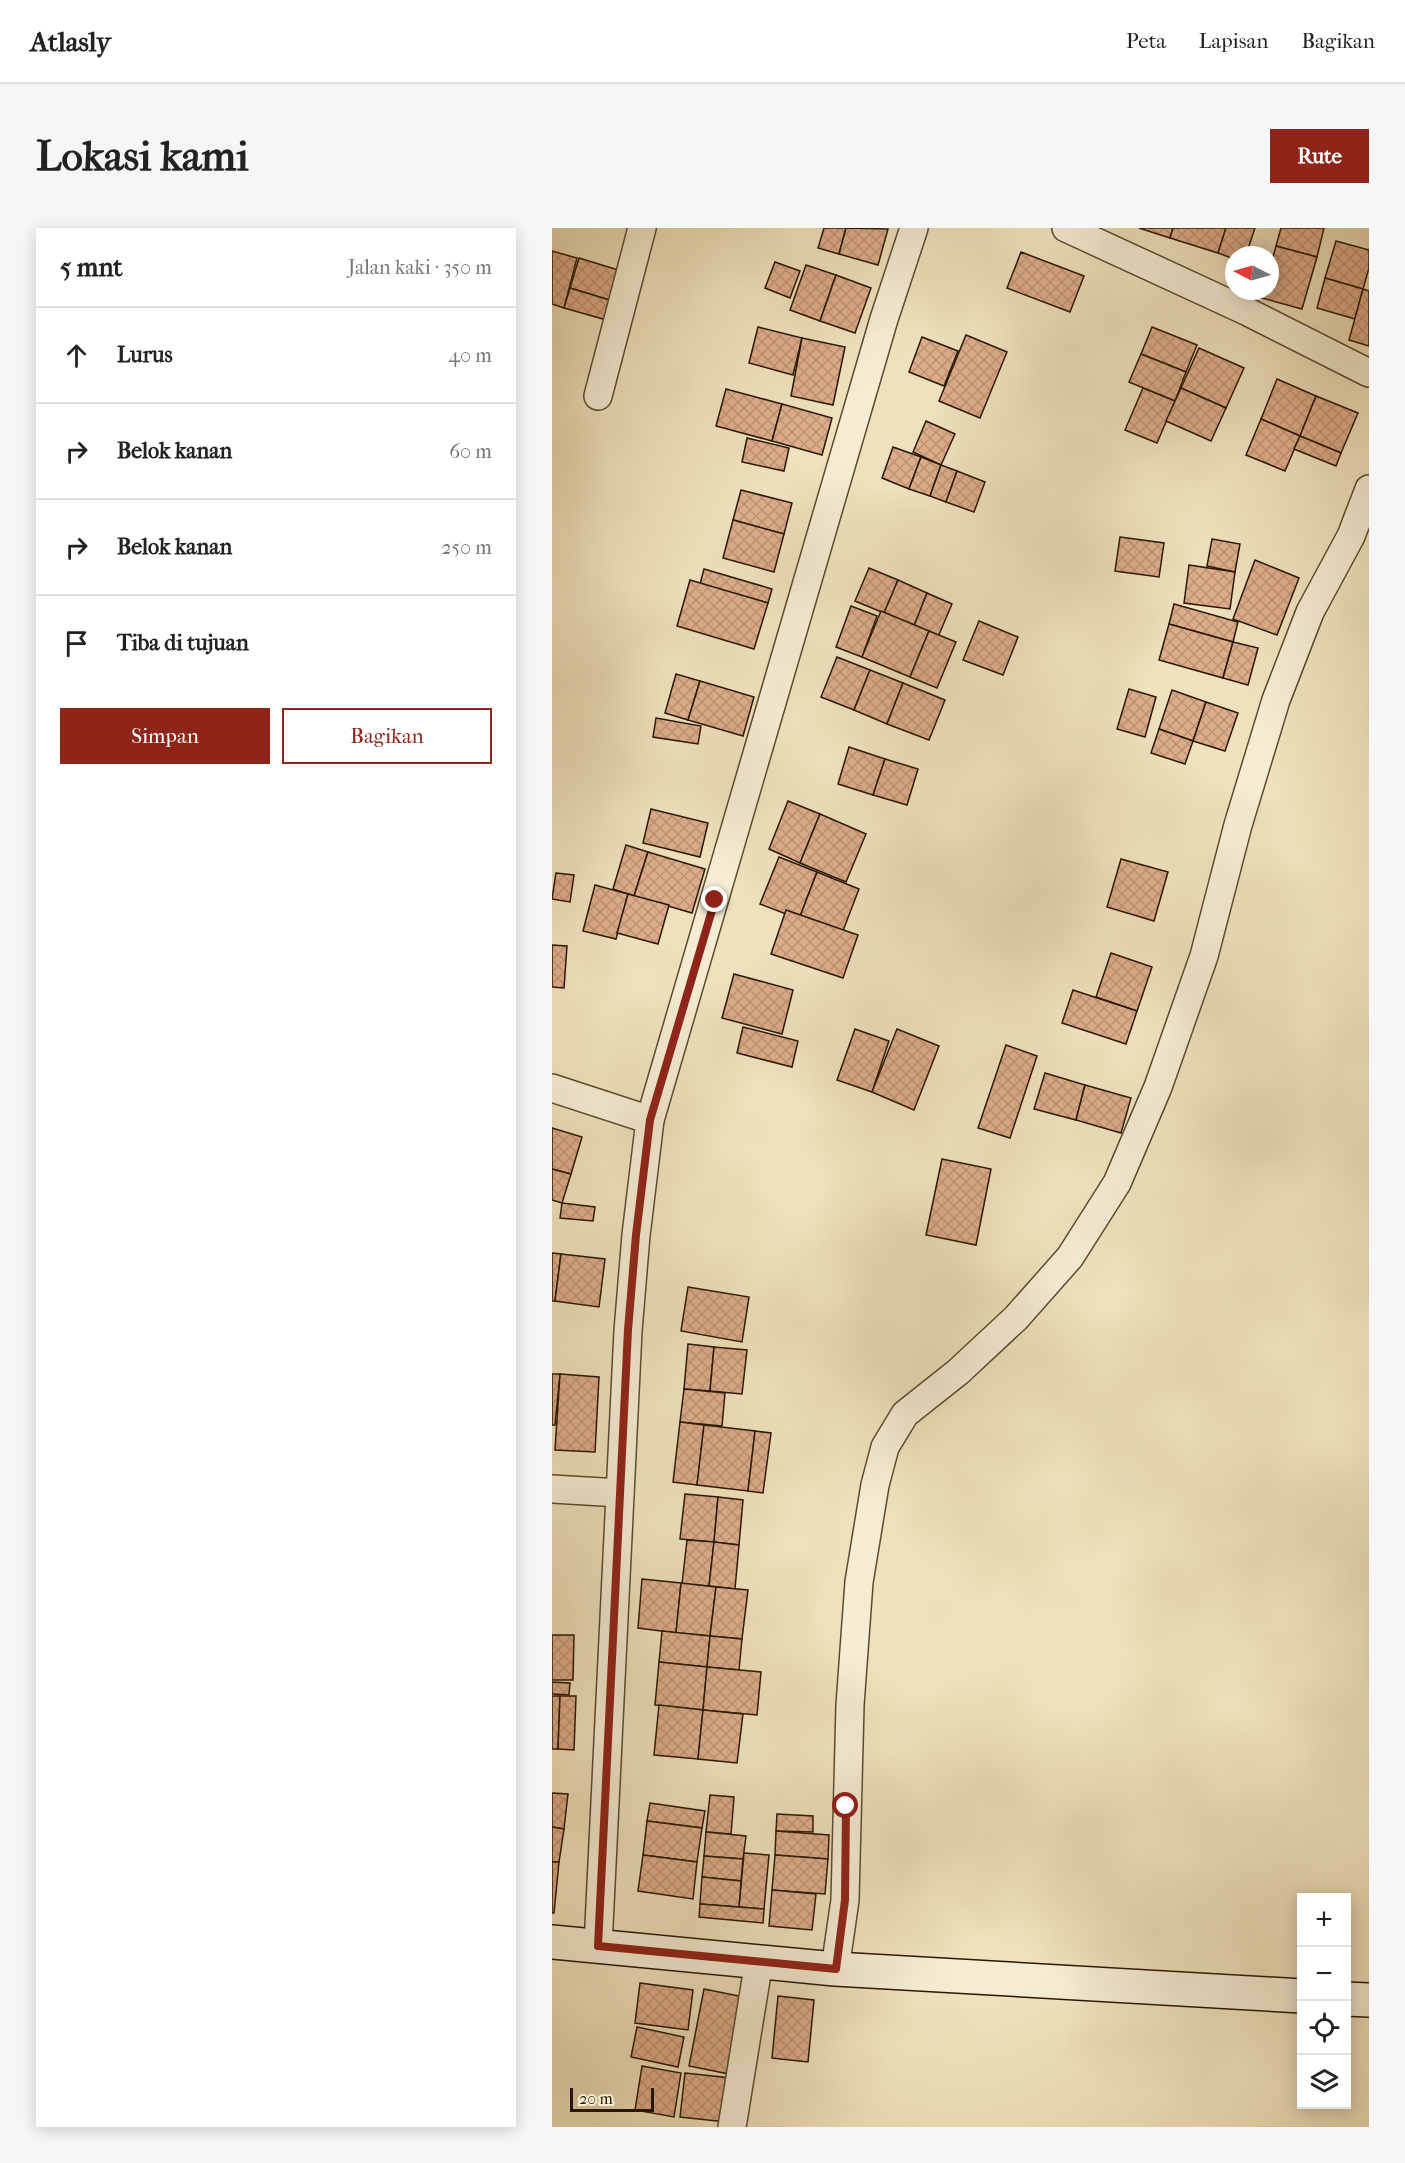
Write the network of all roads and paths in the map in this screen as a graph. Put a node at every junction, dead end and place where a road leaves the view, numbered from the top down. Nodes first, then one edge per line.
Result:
1 (642, 228) edge
2 (914, 228) edge
3 (1066, 228) edge
4 (1369, 373) edge
5 (598, 396) dead end
6 (1369, 489) edge
7 (552, 1088) edge
8 (650, 1120) junction
9 (552, 1489) edge
10 (620, 1493) junction
11 (552, 1942) edge
12 (598, 1946) junction
13 (759, 1961) junction
14 (836, 1969) junction
15 (1297, 1996) edge
16 (1351, 1999) edge
17 (1369, 2000) edge
18 (732, 2127) edge

1 - 5 street
2 - 8 street
3 - 4 street
6 - 14 street
7 - 8 street
8 - 10 street
9 - 10 street
10 - 12 street
11 - 12 street
12 - 13 street
13 - 14 street
13 - 18 street
14 - 15 street
16 - 17 street

